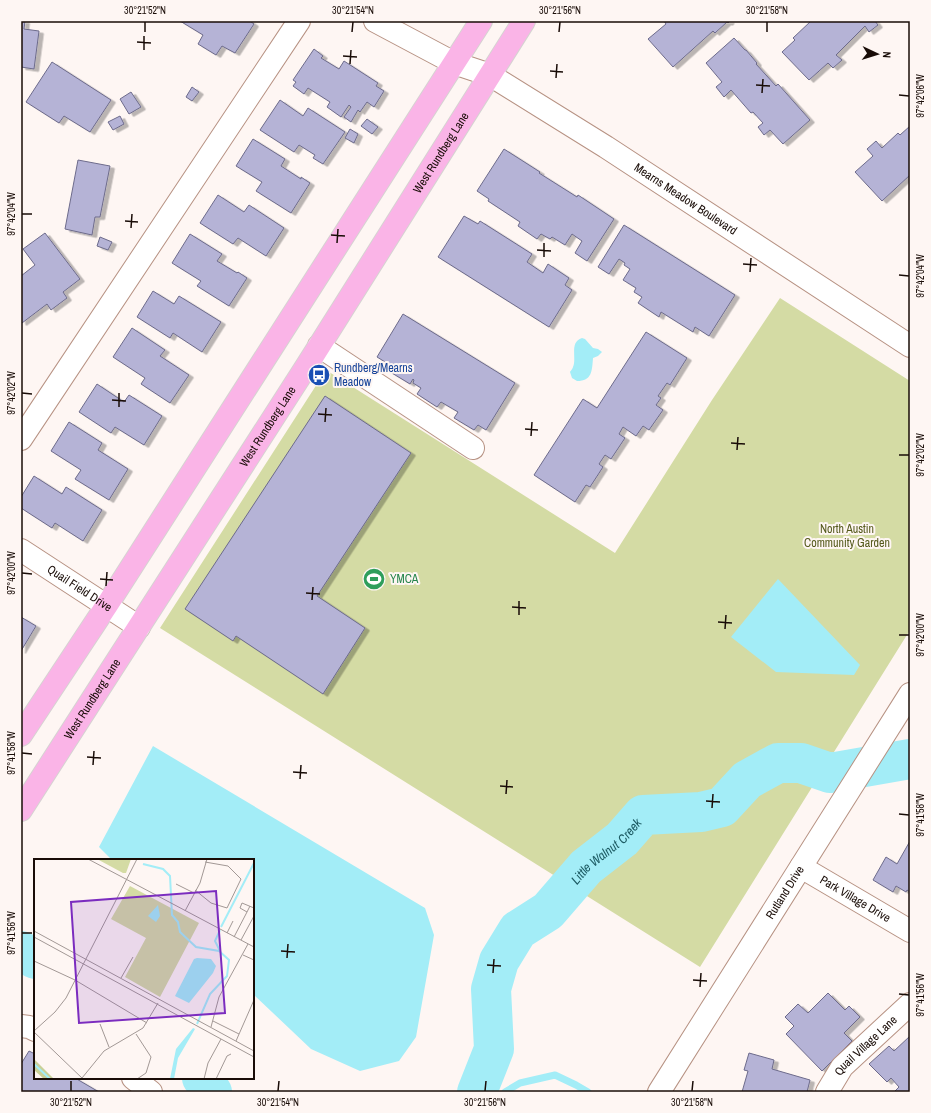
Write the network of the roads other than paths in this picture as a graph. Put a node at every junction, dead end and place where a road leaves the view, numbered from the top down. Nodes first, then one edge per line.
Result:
1 (299, 21) edge
2 (375, 21) edge
3 (481, 21) edge
4 (524, 21) edge
5 (454, 63) junction
6 (490, 75) junction
7 (319, 346) junction
8 (910, 346) edge
9 (21, 439) edge
10 (473, 448) dead end
11 (21, 550) edge
12 (107, 605) junction
13 (139, 627) junction
14 (905, 701) edge
15 (21, 735) edge
16 (21, 810) edge
17 (801, 867) junction
18 (910, 931) edge
19 (910, 1004) edge
20 (21, 1026) edge
21 (34, 1030) edge
22 (134, 1079) edge
23 (151, 1092) edge
24 (660, 1092) edge
25 (827, 1092) edge

1 - 9 street
2 - 5 street, Mearns Meadow Boulevard
3 - 5 main road
4 - 6 main road, West Rundberg Lane
5 - 6 street, Mearns Meadow Boulevard
5 - 12 main road
6 - 7 main road, West Rundberg Lane
6 - 8 street, Mearns Meadow Boulevard
7 - 10 street
7 - 13 main road, West Rundberg Lane
11 - 12 street, Quail Field Drive
12 - 13 street, Quail Field Drive
12 - 15 main road
13 - 16 main road, West Rundberg Lane
14 - 17 street, Rutland Drive
17 - 18 street, Park Village Drive
17 - 24 street, Rutland Drive
19 - 25 street, Quail Village Lane
20 - 21 street
22 - 23 street

